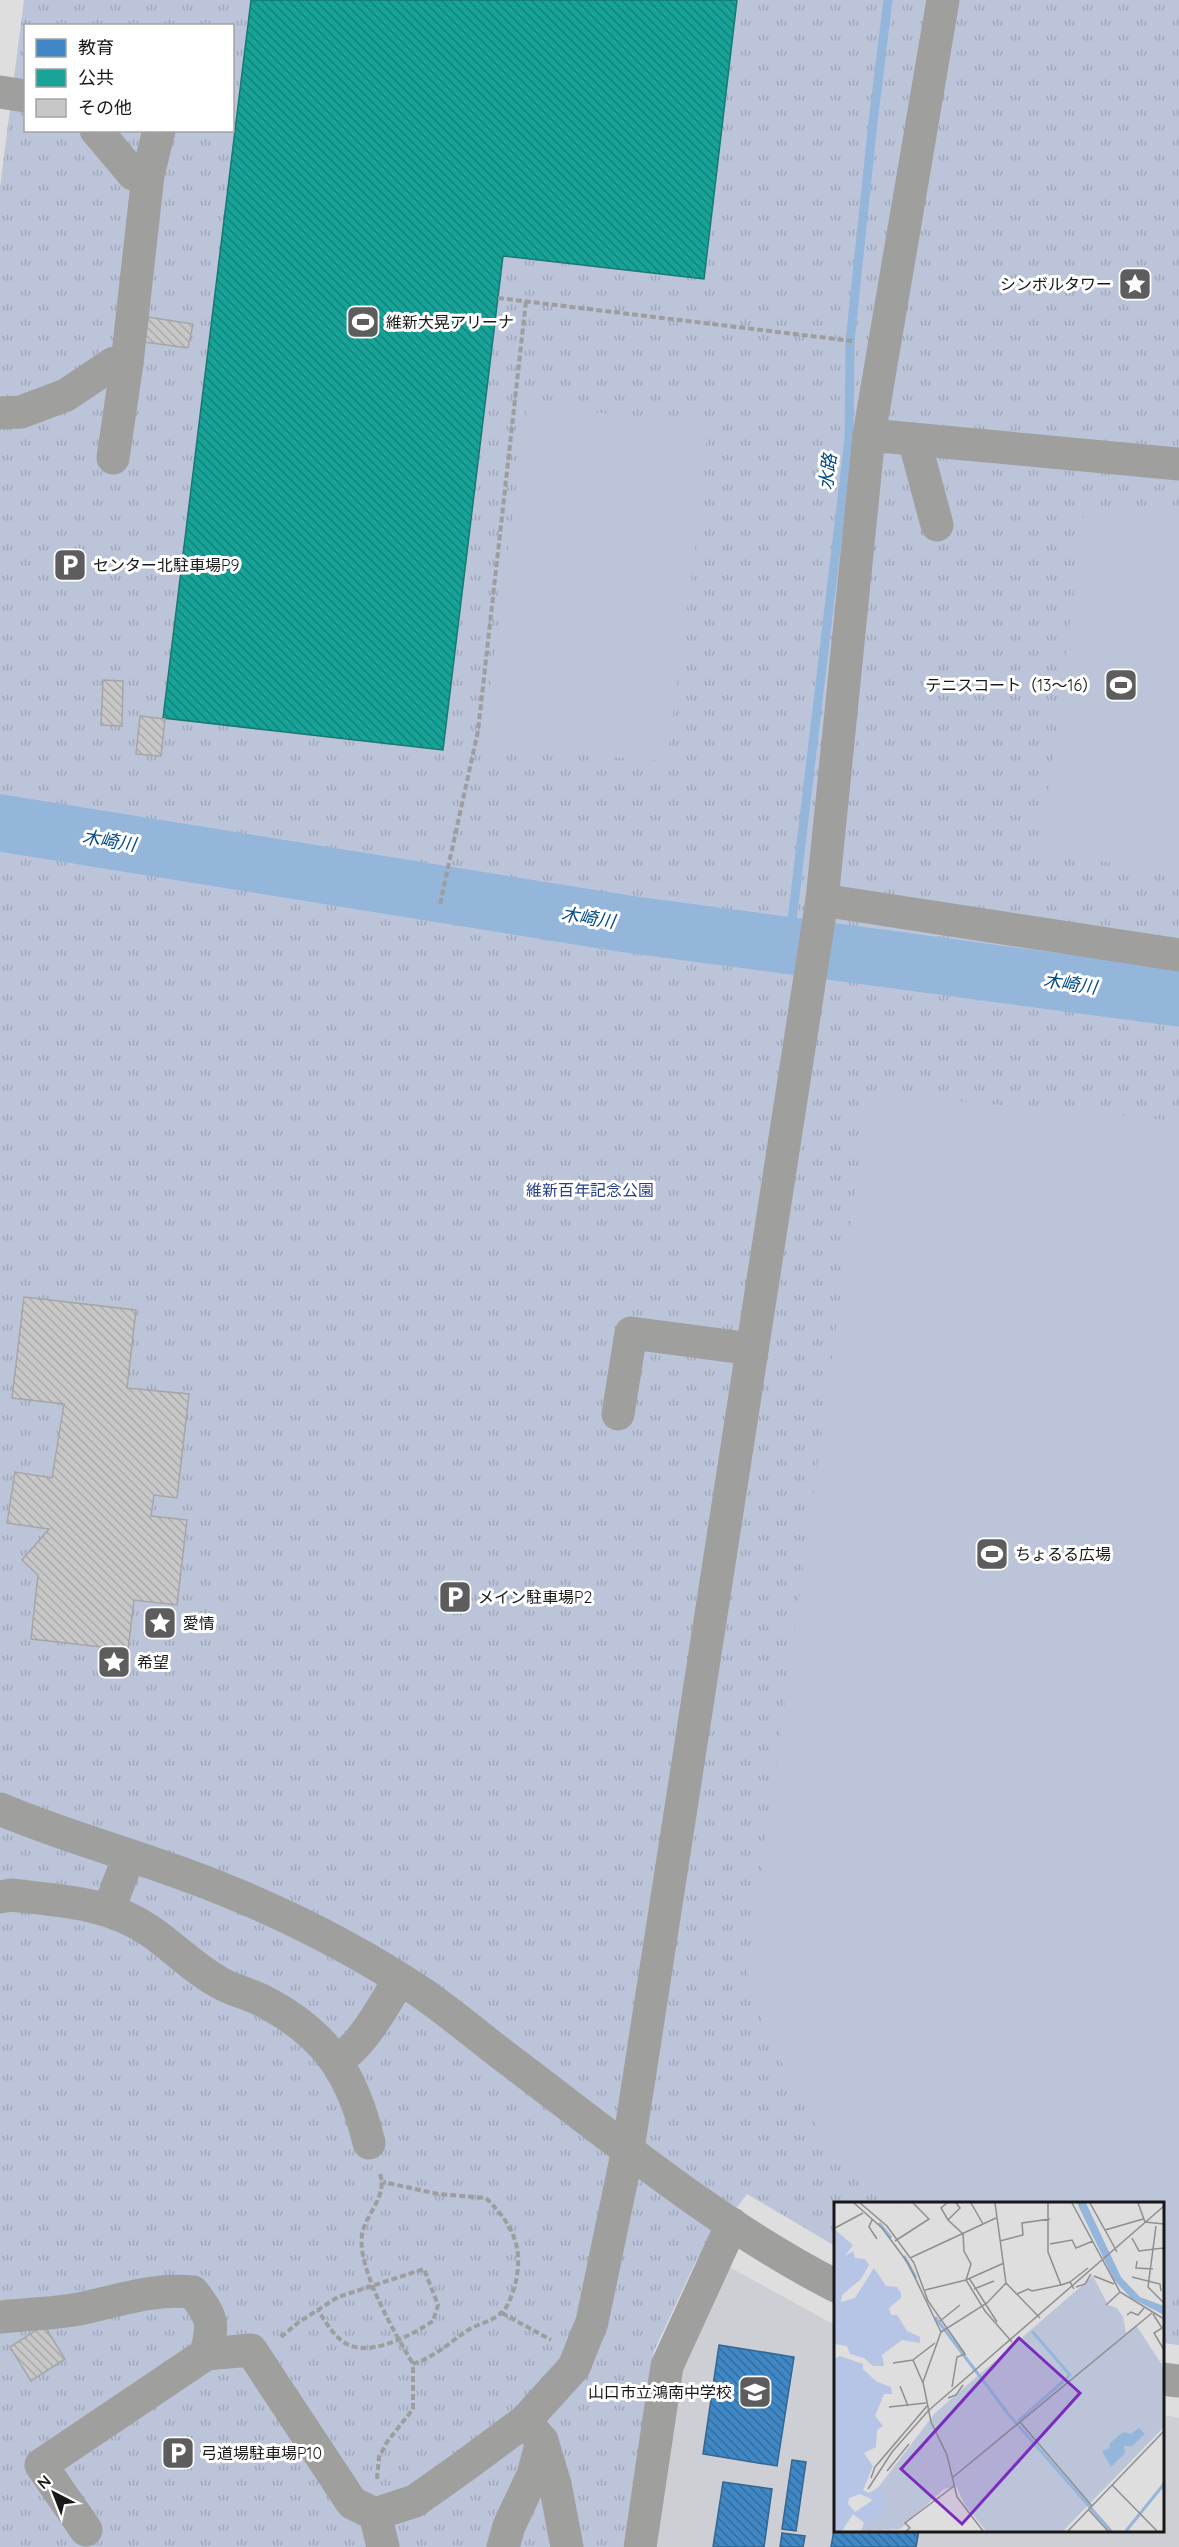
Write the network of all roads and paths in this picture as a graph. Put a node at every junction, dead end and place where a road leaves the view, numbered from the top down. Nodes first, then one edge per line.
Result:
1 (943, 0) edge
2 (0, 92) edge
3 (24, 96) edge
4 (98, 132) edge
5 (159, 132) edge
6 (148, 175) junction
7 (498, 298) dead end
8 (526, 301) junction
9 (858, 342) dead end
10 (128, 363) junction
11 (0, 413) edge
12 (869, 435) junction
13 (914, 439) junction
14 (113, 458) dead end
15 (1179, 464) edge
16 (937, 525) dead end
17 (822, 900) junction
18 (440, 904) dead end
19 (1179, 955) edge
20 (752, 1349) junction
21 (618, 1414) dead end
22 (0, 1809) edge
23 (129, 1856) junction
24 (0, 1897) edge
25 (109, 1909) junction
26 (399, 1979) junction
27 (336, 2060) junction
28 (369, 2143) joint
29 (628, 2149) junction
30 (382, 2182) junction
31 (732, 2224) junction
32 (834, 2285) edge
33 (374, 2286) junction
34 (318, 2310) junction
35 (502, 2313) junction
36 (0, 2317) edge
37 (398, 2339) junction
38 (206, 2354) junction
39 (579, 2354) junction
40 (255, 2357) junction
41 (413, 2364) junction
42 (1164, 2379) edge
43 (1179, 2381) edge
44 (533, 2431) junction
45 (375, 2514) junction
46 (86, 2530) dead end
47 (384, 2547) edge
48 (503, 2547) edge
49 (567, 2547) edge
50 (640, 2547) edge

1 - 12 street
2 - 3 street
4 - 6 street
5 - 6 street
6 - 10 street
7 - 8 path
8 - 9 path
8 - 18 path
10 - 11 street
10 - 14 street
12 - 13 street
12 - 17 street
13 - 15 street
13 - 16 street
17 - 19 street
17 - 20 street
20 - 21 street
20 - 29 street
22 - 23 street
23 - 25 street
23 - 26 street
24 - 25 street
25 - 27 street
26 - 27 street
26 - 29 street
27 - 28 street
28 - 30 path
29 - 31 street
29 - 39 street
30 - 33 path
30 - 35 path
31 - 32 street
31 - 50 street
33 - 34 path
33 - 37 path
33 - 37 path
34 - 37 path
34 - 40 path
35 - 39 path
35 - 41 path
36 - 38 street
37 - 41 path
38 - 40 street
38 - 46 street
39 - 44 street
40 - 45 street
41 - 45 path
42 - 43 street
44 - 45 street
44 - 48 street
44 - 49 street
45 - 47 street

